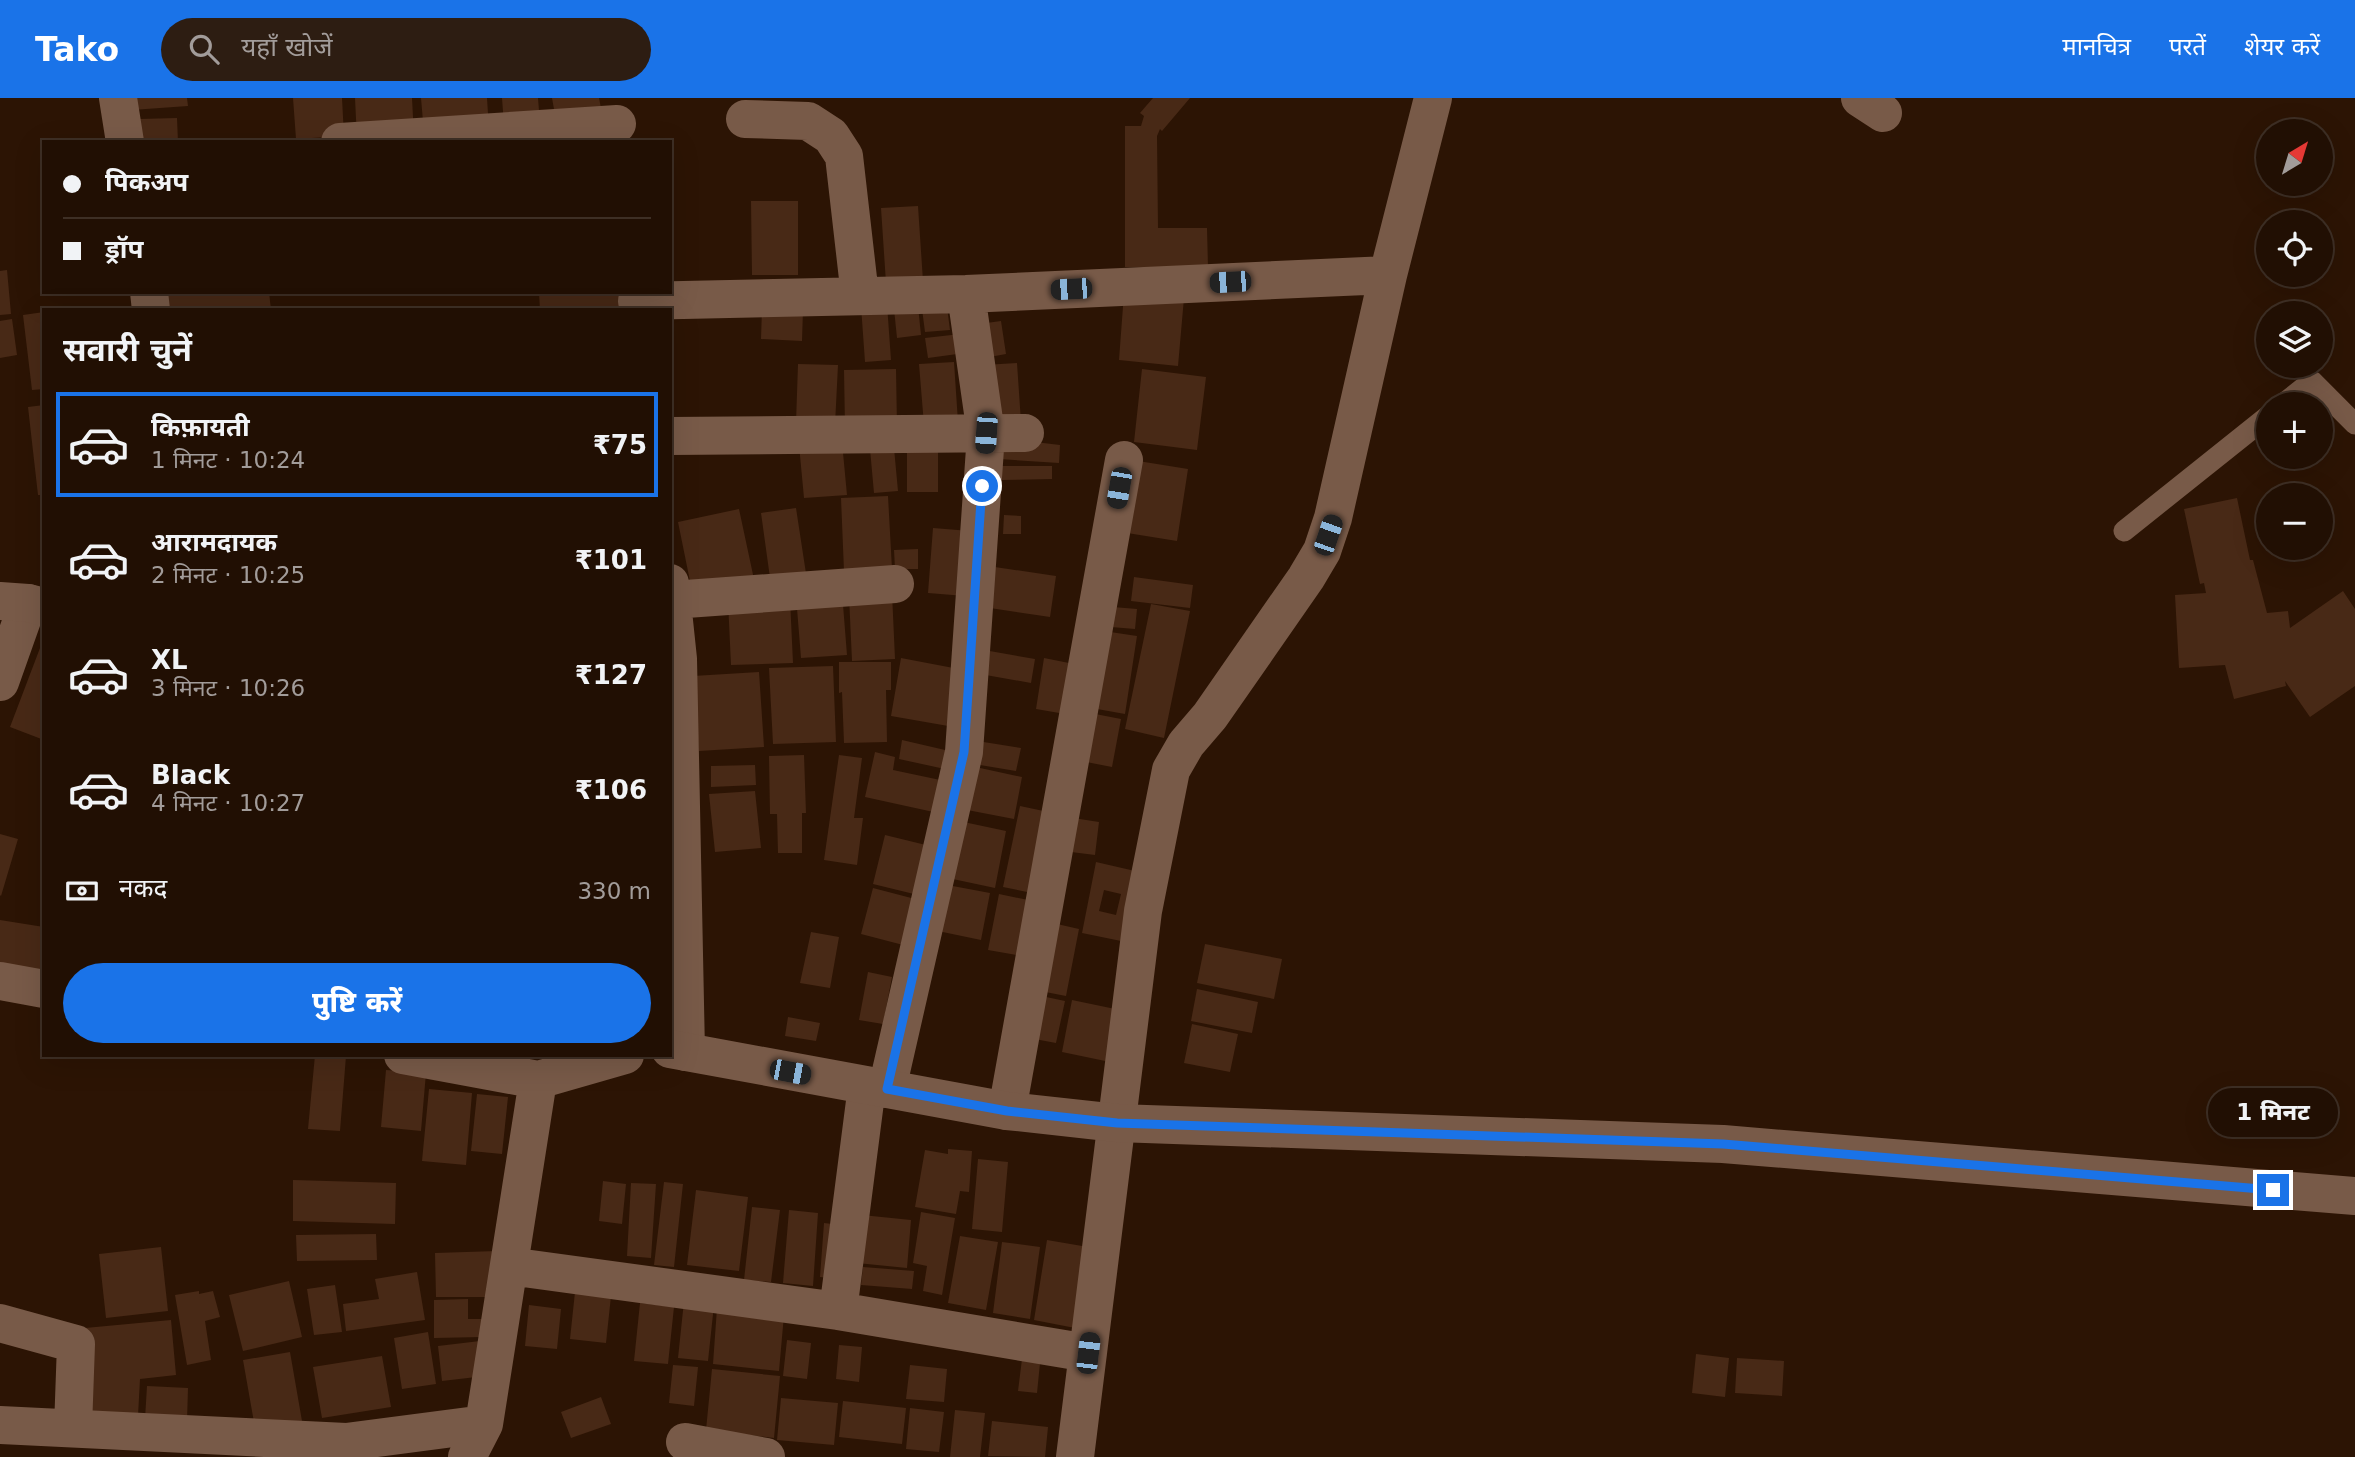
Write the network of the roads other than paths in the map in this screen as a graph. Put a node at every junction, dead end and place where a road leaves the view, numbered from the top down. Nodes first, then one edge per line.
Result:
1 (118, 98) edge
2 (1433, 98) edge
3 (745, 119) dead end
4 (617, 121) edge
5 (125, 140) edge
6 (366, 140) edge
7 (1388, 275) junction
8 (966, 293) junction
9 (860, 296) junction
10 (637, 301) edge
11 (2298, 392) edge
12 (2323, 392) edge
13 (2333, 402) edge
14 (2355, 424) edge
15 (2256, 426) edge
16 (986, 433) junction
17 (1025, 433) dead end
18 (672, 436) edge
19 (1124, 460) dead end
20 (2124, 531) dead end
21 (895, 584) dead end
22 (672, 592) edge
23 (672, 602) edge
24 (24, 604) edge
25 (0, 682) edge
26 (0, 981) edge
27 (42, 989) edge
28 (678, 1051) edge
29 (414, 1057) edge
30 (618, 1057) edge
31 (538, 1080) junction
32 (877, 1088) junction
33 (1007, 1111) junction
34 (1117, 1123) junction
35 (2355, 1196) edge
36 (509, 1266) junction
37 (838, 1311) junction
38 (0, 1323) edge
39 (1088, 1353) junction
40 (0, 1424) edge
41 (72, 1428) junction
42 (476, 1441) edge
43 (685, 1443) dead end
44 (766, 1457) edge
45 (1075, 1457) edge

1 - 5 street
2 - 7 street
3 - 9 street
4 - 6 street
7 - 8 street
7 - 34 street
8 - 9 street
8 - 16 street
9 - 10 street
11 - 12 lane
13 - 14 lane
15 - 20 lane
16 - 17 street
16 - 18 street
16 - 32 street
19 - 33 street
21 - 22 street
23 - 28 street
24 - 25 street
26 - 27 street
28 - 32 street
29 - 31 street
30 - 31 street
31 - 36 street
32 - 33 street
32 - 37 street
33 - 34 street
34 - 35 street
34 - 39 street
36 - 37 street
36 - 42 street
37 - 39 street
38 - 41 street
39 - 45 street
40 - 41 street
41 - 42 street
43 - 44 street

